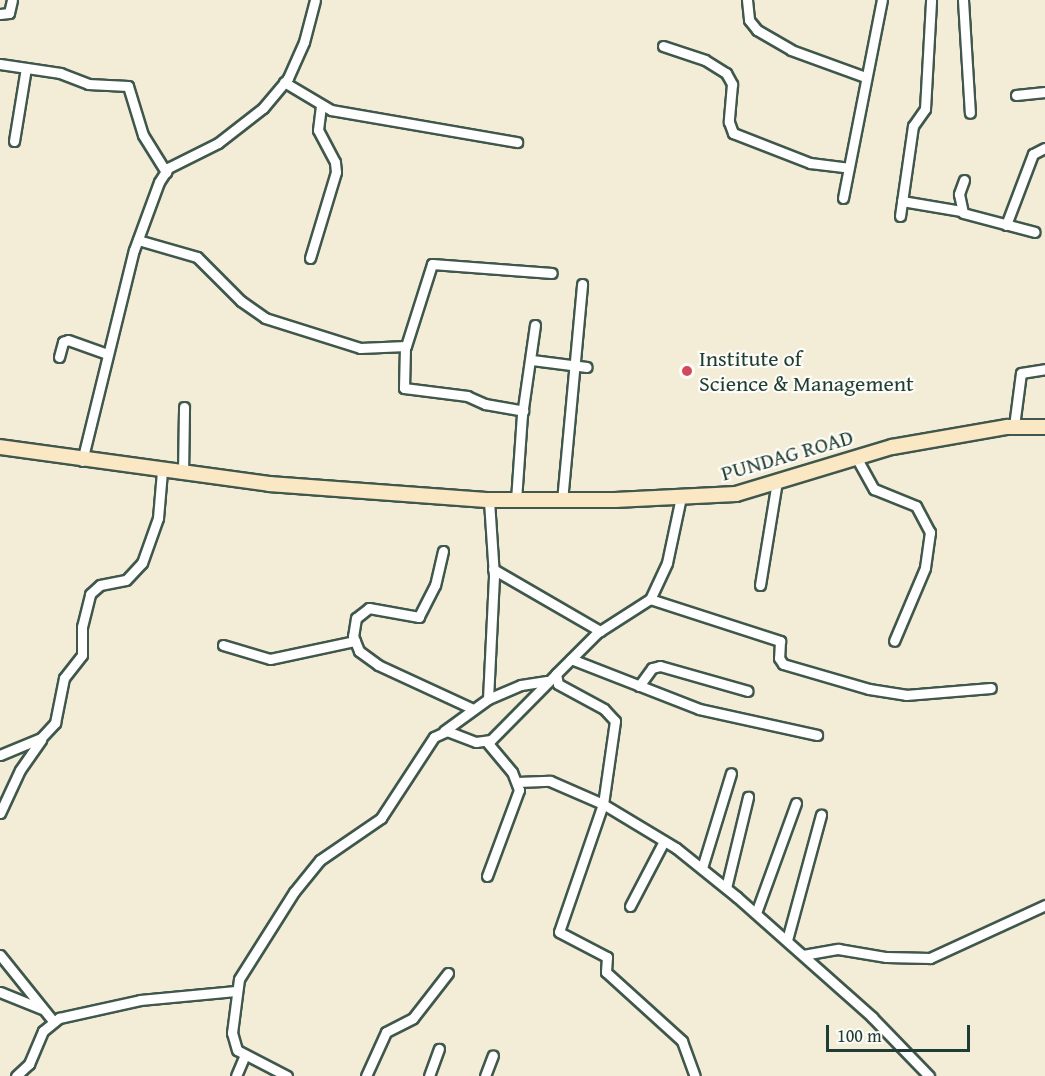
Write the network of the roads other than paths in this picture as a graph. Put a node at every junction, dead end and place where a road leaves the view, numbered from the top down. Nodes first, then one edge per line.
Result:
1 (12, 0) edge
2 (315, 0) edge
3 (747, 0) edge
4 (882, 0) edge
5 (931, 0) edge
6 (963, 0) edge
7 (0, 14) edge
8 (663, 46) dead end
9 (0, 64) edge
10 (26, 68) junction
11 (865, 77) junction
12 (284, 82) junction
13 (1045, 92) edge
14 (1016, 95) dead end
15 (321, 106) junction
16 (970, 113) dead end
17 (14, 141) dead end
18 (517, 142) dead end
19 (1045, 148) edge
20 (848, 168) junction
21 (166, 172) junction
22 (964, 180) dead end
23 (843, 198) dead end
24 (902, 201) junction
25 (961, 211) junction
26 (900, 216) dead end
27 (1006, 225) junction
28 (1035, 232) dead end
29 (138, 240) junction
30 (310, 258) dead end
31 (552, 273) dead end
32 (582, 284) dead end
33 (535, 325) dead end
34 (405, 347) junction
35 (107, 354) junction
36 (59, 357) dead end
37 (532, 360) junction
38 (574, 365) junction
39 (587, 367) dead end
40 (1045, 369) edge
41 (184, 407) dead end
42 (523, 411) junction
43 (1014, 426) junction
44 (1045, 427) edge
45 (0, 447) edge
46 (856, 457) junction
47 (82, 461) junction
48 (162, 471) junction
49 (183, 474) junction
50 (777, 481) junction
51 (681, 497) junction
52 (489, 500) junction
53 (516, 500) junction
54 (562, 501) junction
55 (443, 551) dead end
56 (494, 569) junction
57 (760, 585) dead end
58 (650, 599) junction
59 (600, 631) junction
60 (355, 641) junction
61 (894, 641) dead end
62 (224, 645) dead end
63 (572, 659) junction
64 (556, 674) junction
65 (547, 681) junction
66 (639, 686) junction
67 (992, 688) dead end
68 (748, 691) dead end
69 (488, 699) junction
70 (471, 708) junction
71 (444, 731) junction
72 (817, 735) dead end
73 (41, 738) junction
74 (488, 742) junction
75 (0, 755) edge
76 (731, 773) dead end
77 (517, 782) junction
78 (748, 797) dead end
79 (796, 803) dead end
80 (603, 804) junction
81 (0, 813) edge
82 (821, 815) dead end
83 (664, 841) junction
84 (702, 868) junction
85 (487, 876) dead end
86 (726, 888) junction
87 (1045, 905) edge
88 (630, 906) dead end
89 (756, 914) junction
90 (787, 940) junction
91 (0, 955) edge
92 (803, 955) junction
93 (448, 973) dead end
94 (236, 991) junction
95 (0, 992) edge
96 (44, 1010) junction
97 (53, 1021) junction
98 (439, 1049) dead end
99 (245, 1055) junction
100 (494, 1055) dead end
101 (16, 1076) edge
102 (236, 1076) edge
103 (287, 1076) edge
104 (366, 1076) edge
105 (429, 1076) edge
106 (485, 1076) edge
107 (695, 1076) edge
108 (929, 1076) edge

1 - 7 street
2 - 12 street
3 - 11 street
4 - 11 street
5 - 24 street
6 - 16 street
8 - 20 street
9 - 10 street
10 - 17 street
10 - 21 street
11 - 20 street
12 - 15 street
12 - 21 street
13 - 14 street
15 - 18 street
15 - 30 street
19 - 27 street
20 - 23 street
21 - 29 street
22 - 25 street
24 - 25 street
24 - 26 street
25 - 27 street
27 - 28 street
29 - 34 street
29 - 35 street
31 - 34 street
32 - 38 street
33 - 37 street
34 - 42 street
35 - 36 street
35 - 47 street
37 - 38 street
37 - 42 street
38 - 39 street
38 - 54 street
40 - 43 street
41 - 49 street
42 - 53 street
43 - 44 street, PUNDAG ROAD
43 - 46 street, PUNDAG ROAD
45 - 47 street, PUNDAG ROAD
46 - 50 street, PUNDAG ROAD
46 - 61 street
47 - 48 street, PUNDAG ROAD
48 - 49 street, PUNDAG ROAD
48 - 73 street
49 - 52 street, PUNDAG ROAD
50 - 51 street, PUNDAG ROAD
50 - 57 street
51 - 54 street, PUNDAG ROAD
51 - 58 street
52 - 53 street, PUNDAG ROAD
52 - 56 street
53 - 54 street, PUNDAG ROAD
55 - 60 street
56 - 59 street
56 - 69 street
58 - 59 street
58 - 67 street
59 - 63 street
60 - 62 street
60 - 70 street
63 - 64 street
63 - 66 street
64 - 65 street
64 - 80 street
65 - 69 street
65 - 74 street
66 - 68 street
66 - 72 street
69 - 70 street
70 - 71 street
71 - 74 street
71 - 94 street
73 - 75 street
73 - 81 street
74 - 77 street
76 - 84 street
77 - 80 street
77 - 85 street
78 - 86 street
79 - 89 street
80 - 83 street
80 - 107 street
82 - 90 street
83 - 84 street
83 - 88 street
84 - 86 street
86 - 89 street
87 - 92 street
89 - 90 street
90 - 92 street
91 - 96 street
92 - 108 street
93 - 104 street
94 - 97 street
94 - 99 street
95 - 96 street
96 - 97 street
97 - 101 street
98 - 105 street
99 - 102 street
99 - 103 street
100 - 106 street

